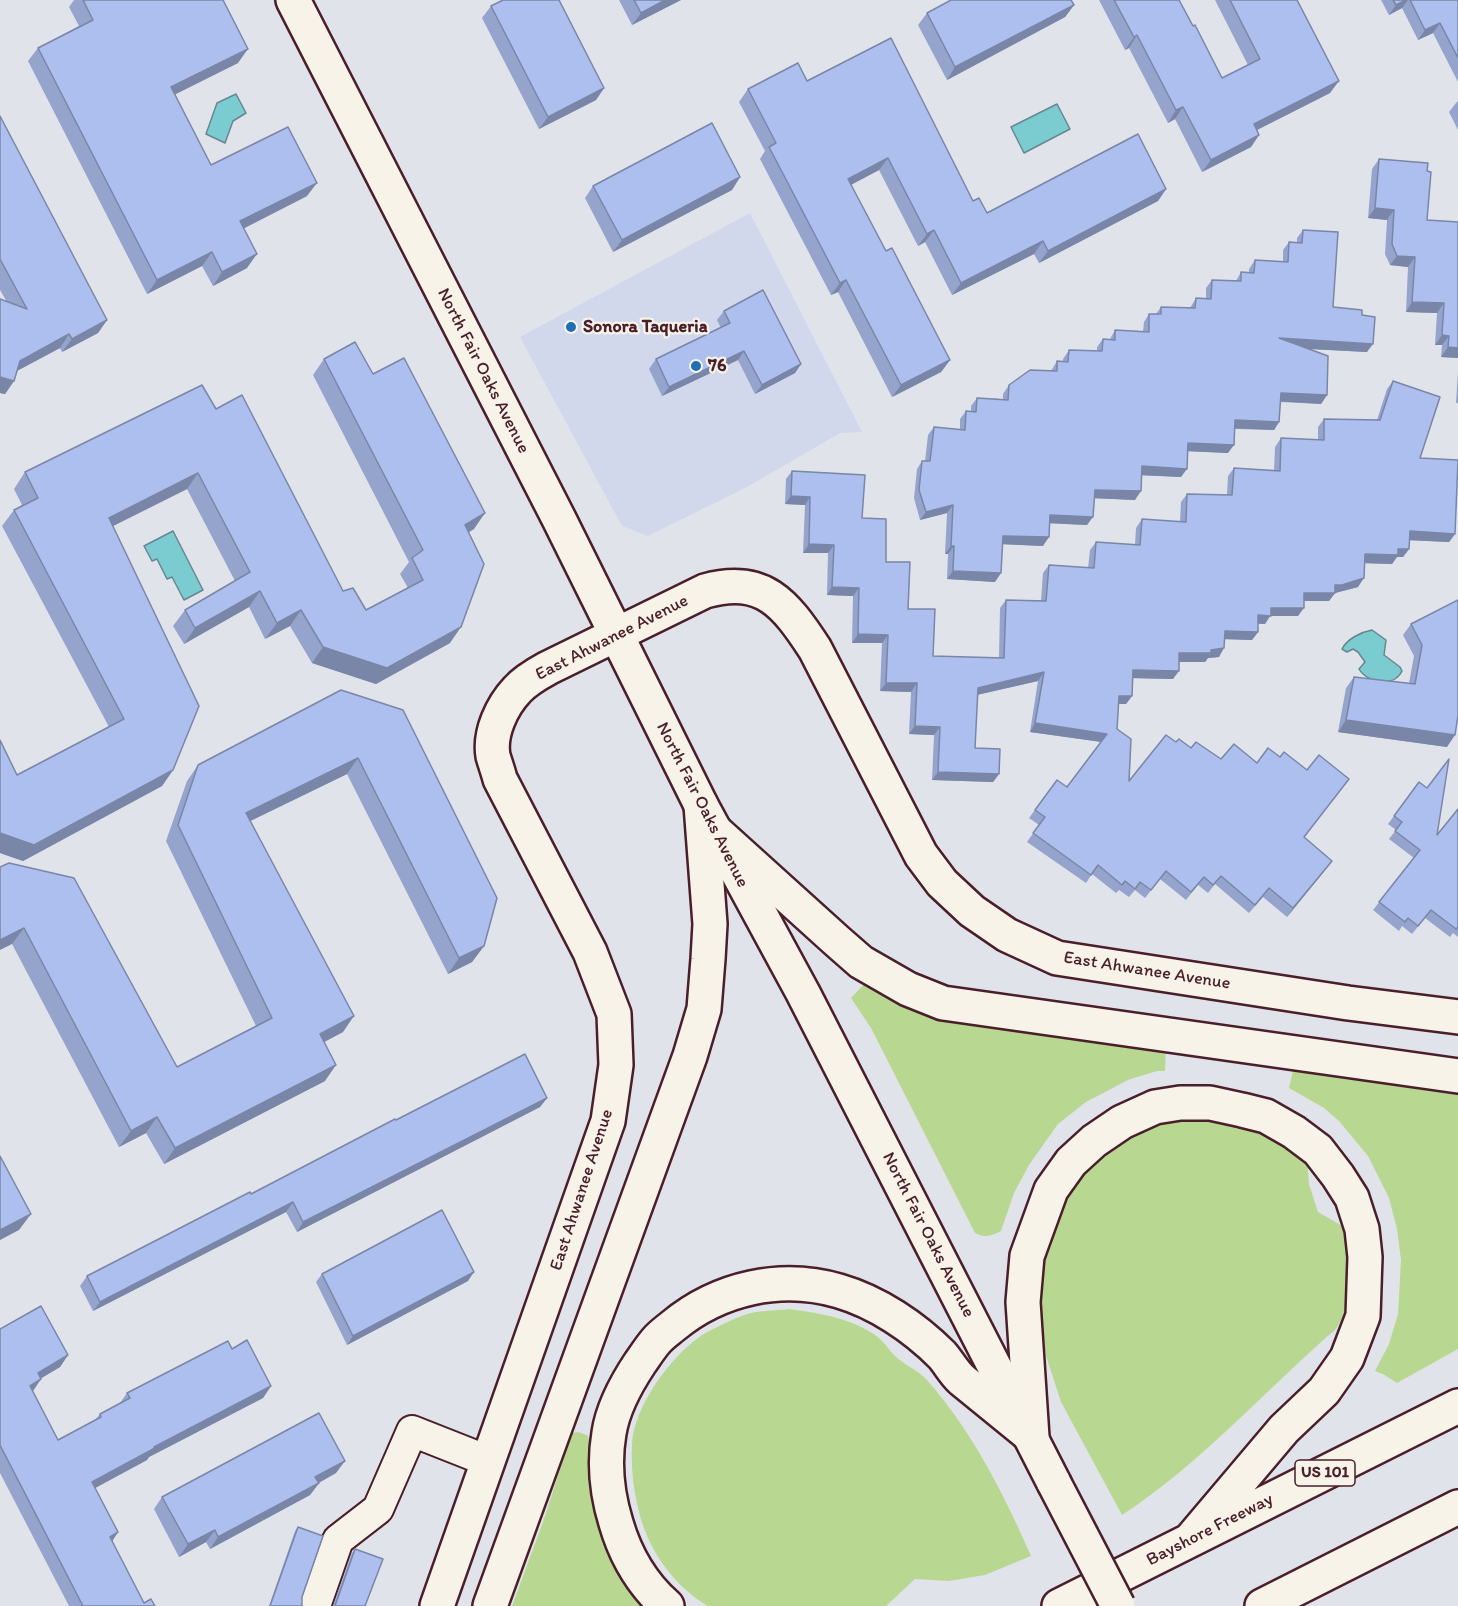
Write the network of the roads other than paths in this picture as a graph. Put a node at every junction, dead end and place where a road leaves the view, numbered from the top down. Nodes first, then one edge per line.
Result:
1 (293, 0) edge
2 (615, 634) junction
3 (707, 817) junction
4 (1458, 1017) edge
5 (1458, 1076) edge
6 (1458, 1406) edge
7 (1032, 1437) junction
8 (488, 1461) junction
9 (1458, 1507) edge
10 (1191, 1539) junction
11 (315, 1606) edge
12 (437, 1606) edge
13 (490, 1606) edge
14 (668, 1606) edge
15 (1059, 1606) edge
16 (1118, 1606) edge
17 (1262, 1606) edge

1 - 2 main road, North Fair Oaks Avenue
2 - 3 main road, North Fair Oaks Avenue
2 - 4 main road, East Ahwanee Avenue
2 - 8 main road, East Ahwanee Avenue
3 - 5 main road
3 - 7 main road, North Fair Oaks Avenue
3 - 13 main road
6 - 10 main road, Bayshore Freeway / US 101
7 - 10 main road
7 - 14 main road
7 - 16 main road, North Fair Oaks Avenue, bridge
8 - 11 street
8 - 12 main road, East Ahwanee Avenue
9 - 17 main road
10 - 15 main road, Bayshore Freeway / US 101

